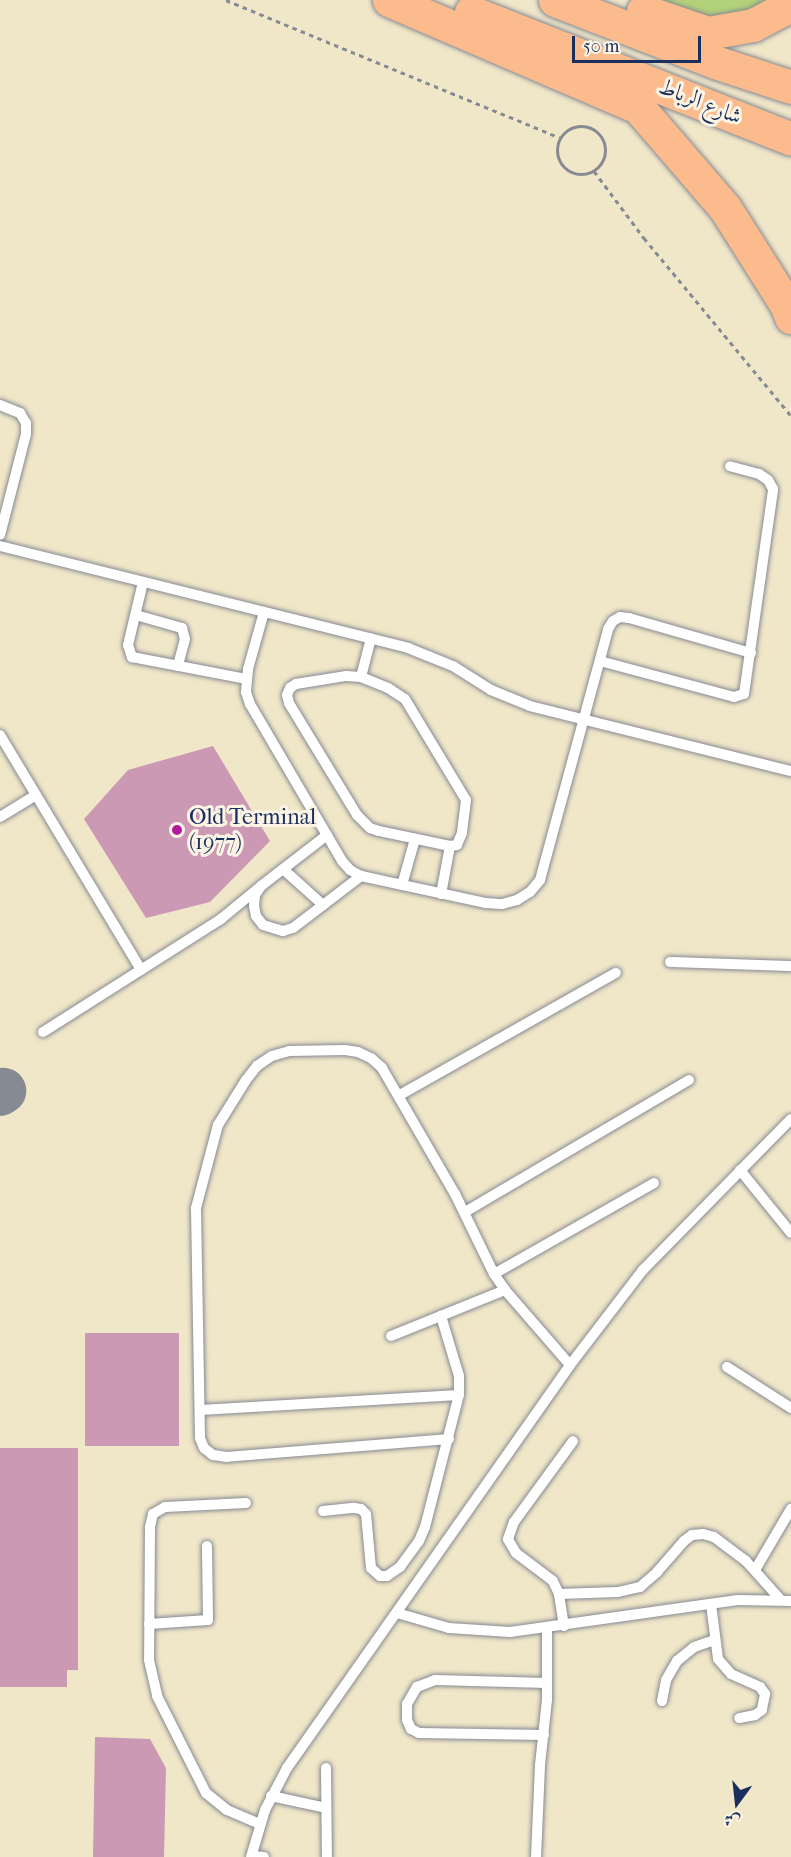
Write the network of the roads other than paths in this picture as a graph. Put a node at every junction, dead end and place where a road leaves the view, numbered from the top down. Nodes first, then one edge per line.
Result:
1 (389, 0) edge
2 (441, 0) edge
3 (555, 0) edge
4 (609, 0) edge
5 (791, 5) edge
6 (791, 87) edge
7 (791, 139) edge
8 (791, 317) edge
9 (0, 405) edge
10 (730, 466) dead end
11 (5, 490) edge
12 (0, 535) edge
13 (0, 546) edge
14 (143, 582) junction
15 (264, 612) junction
16 (136, 615) junction
17 (371, 638) junction
18 (751, 653) junction
19 (600, 661) junction
20 (178, 666) junction
21 (361, 677) junction
22 (246, 679) junction
23 (584, 721) junction
24 (0, 735) edge
25 (791, 771) edge
26 (36, 795) junction
27 (0, 817) edge
28 (327, 835) junction
29 (415, 839) junction
30 (450, 846) junction
31 (283, 869) junction
32 (361, 876) junction
33 (402, 885) junction
34 (261, 886) junction
35 (441, 894) junction
36 (323, 905) junction
37 (670, 962) dead end
38 (791, 966) edge
39 (141, 970) junction
40 (616, 972) dead end
41 (43, 1032) dead end
42 (689, 1080) dead end
43 (400, 1095) junction
44 (791, 1110) edge
45 (788, 1122) edge
46 (740, 1170) junction
47 (654, 1184) dead end
48 (465, 1212) junction
49 (787, 1224) edge
50 (791, 1233) edge
51 (494, 1274) junction
52 (505, 1290) junction
53 (441, 1316) junction
54 (391, 1336) dead end
55 (570, 1365) junction
56 (727, 1367) dead end
57 (459, 1395) junction
58 (791, 1408) edge
59 (200, 1410) junction
60 (449, 1440) junction
61 (573, 1441) dead end
62 (246, 1503) dead end
63 (791, 1509) edge
64 (323, 1511) dead end
65 (207, 1546) dead end
66 (754, 1570) junction
67 (559, 1594) junction
68 (786, 1600) edge
69 (711, 1604) junction
70 (397, 1612) junction
71 (149, 1624) junction
72 (564, 1626) junction
73 (547, 1629) junction
74 (714, 1640) junction
75 (547, 1683) junction
76 (662, 1701) dead end
77 (739, 1718) dead end
78 (544, 1735) junction
79 (326, 1768) dead end
80 (271, 1796) junction
81 (326, 1808) junction
82 (260, 1824) junction
83 (251, 1857) edge
84 (264, 1857) edge
85 (327, 1857) edge
86 (536, 1857) edge

1 - 8 highway
2 - 7 highway, شارع الرباط
3 - 6 highway, شارع الرباط
4 - 5 highway
9 - 11 lane
10 - 18 lane
11 - 12 lane
13 - 14 lane
14 - 15 lane
14 - 16 lane
15 - 17 lane
15 - 22 lane
16 - 20 lane
16 - 20 lane
17 - 21 lane
17 - 23 lane
18 - 19 lane
18 - 19 lane
19 - 23 lane
20 - 22 lane
21 - 29 lane
21 - 30 lane
22 - 28 lane
23 - 25 lane
23 - 35 lane
24 - 26 lane
26 - 27 lane
26 - 39 lane
28 - 31 lane
28 - 32 lane
29 - 30 lane
29 - 33 lane
30 - 35 lane
31 - 34 lane
31 - 36 lane
32 - 33 lane
32 - 36 lane
33 - 35 lane
34 - 36 lane
34 - 39 lane
37 - 38 lane
39 - 41 lane
40 - 43 lane
42 - 48 lane
43 - 48 lane
43 - 59 lane
44 - 45 lane
45 - 46 lane
46 - 49 lane
46 - 55 lane
47 - 51 lane
48 - 51 lane
49 - 50 lane
51 - 52 lane
52 - 53 lane
52 - 55 lane
53 - 54 lane
53 - 57 lane
55 - 70 lane
56 - 58 lane
57 - 59 lane
57 - 60 lane
59 - 60 lane
60 - 64 lane
61 - 67 lane
62 - 71 lane
63 - 66 lane
65 - 71 lane
66 - 67 lane
66 - 68 lane
67 - 72 lane
68 - 69 lane
69 - 72 lane
69 - 74 lane
70 - 73 lane
70 - 80 lane
71 - 82 lane
72 - 73 lane
73 - 75 lane
74 - 76 lane
74 - 77 lane
75 - 78 lane
75 - 78 lane
78 - 86 lane
79 - 81 lane
80 - 81 lane
80 - 82 lane
81 - 85 lane
82 - 83 lane
83 - 84 lane

